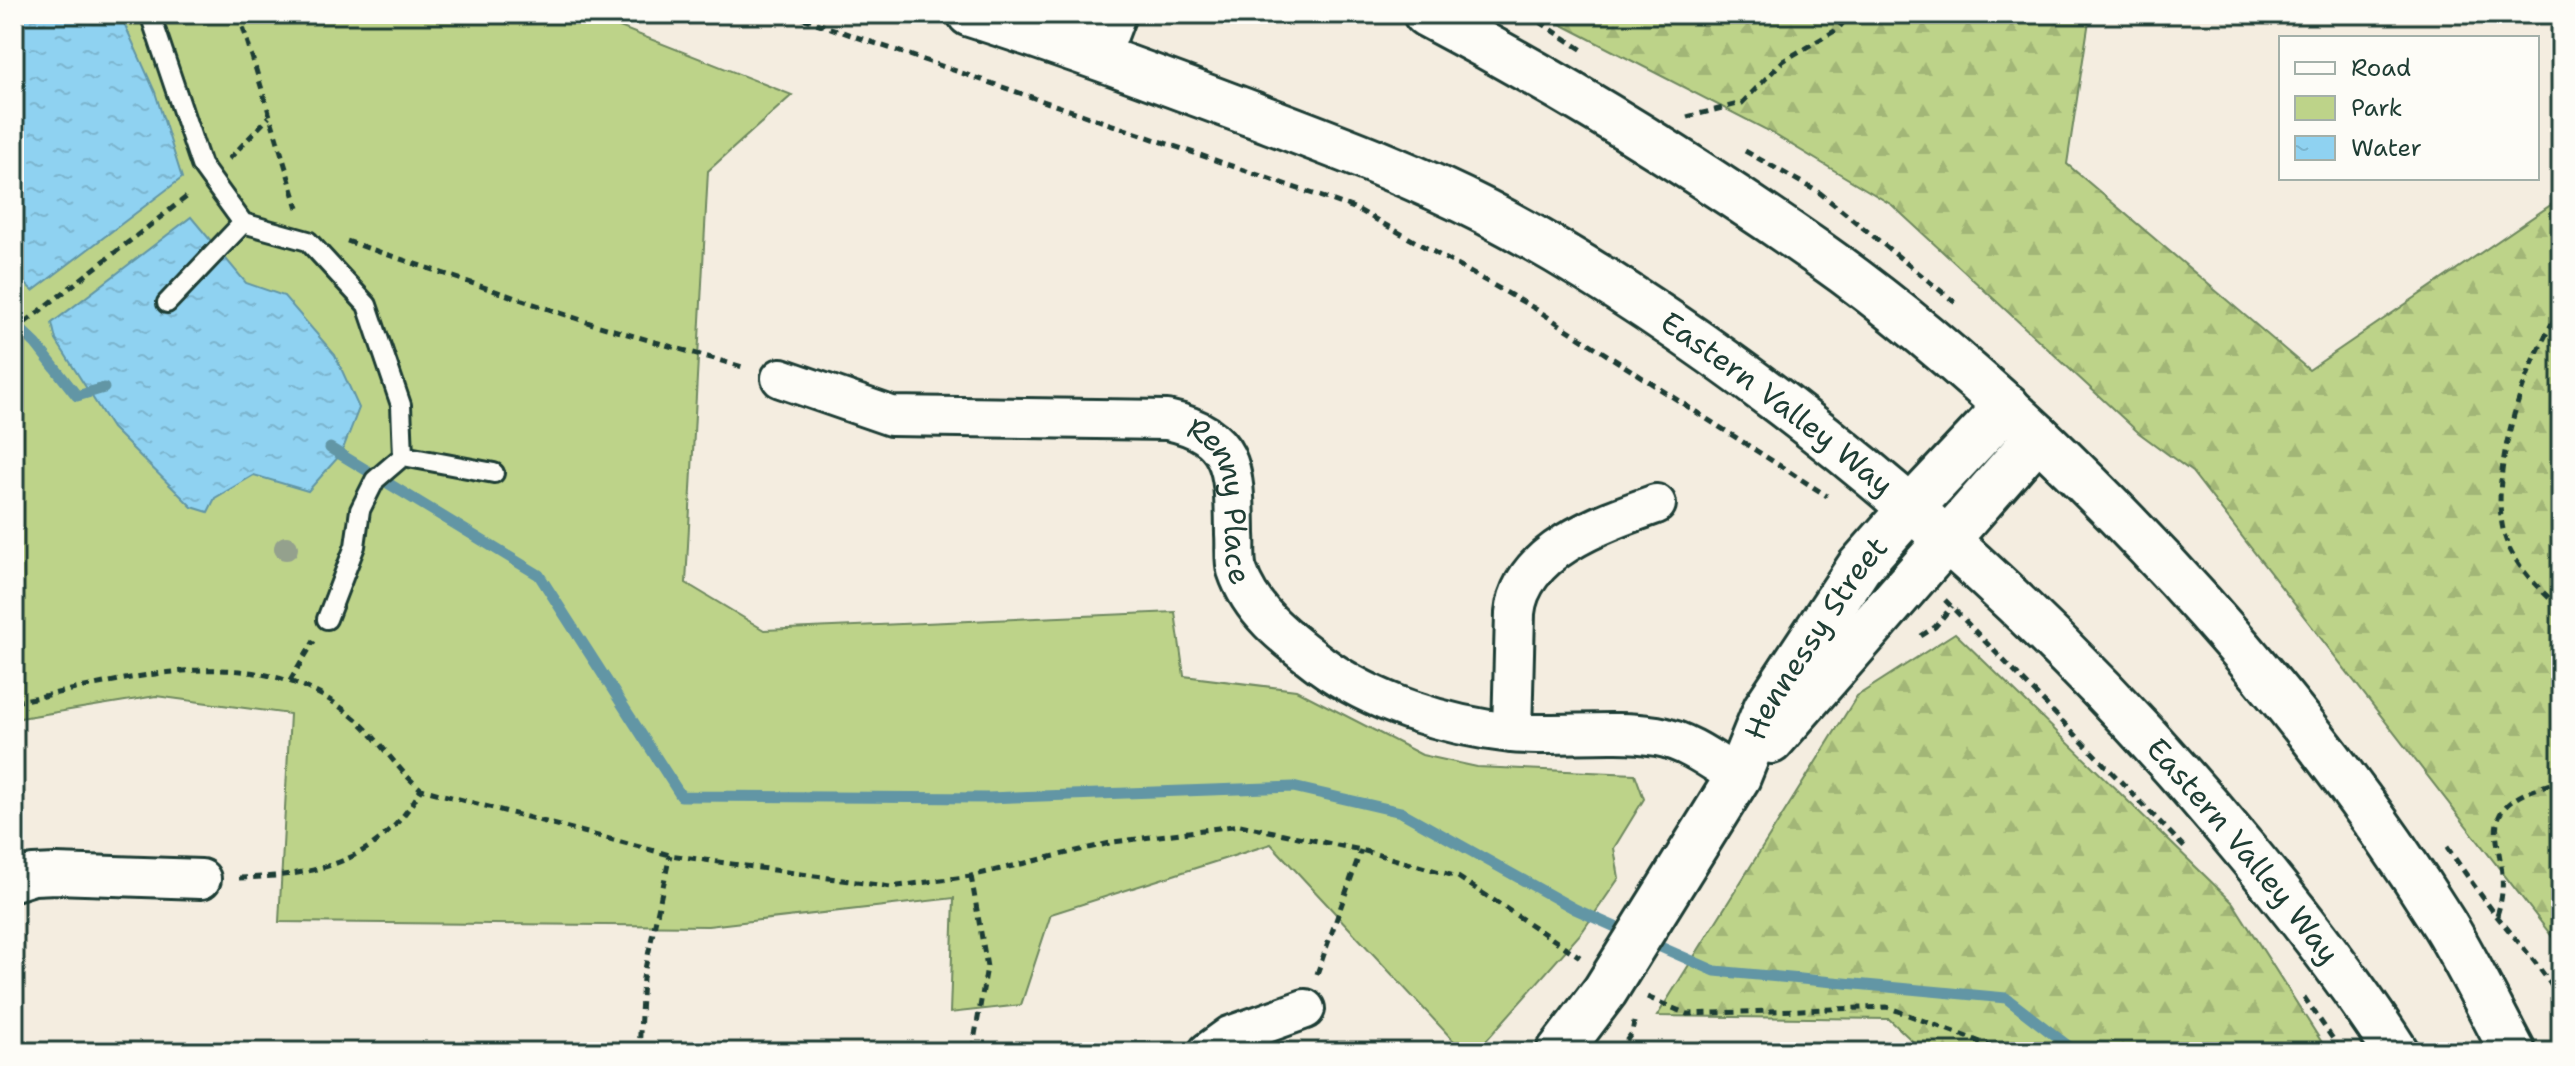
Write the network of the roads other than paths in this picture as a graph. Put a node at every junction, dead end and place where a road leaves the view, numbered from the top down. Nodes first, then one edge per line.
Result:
1 (150, 14) edge
2 (970, 14) edge
3 (1113, 14) edge
4 (1426, 14) edge
5 (1076, 38) edge
6 (243, 223) junction
7 (167, 303) dead end
8 (781, 378) road end
9 (2007, 406) junction
10 (2038, 436) junction
11 (403, 456) junction
12 (494, 473) dead end
13 (1656, 504) dead end
14 (1911, 508) junction
15 (1949, 540) junction
16 (327, 619) road end
17 (1512, 733) junction
18 (1738, 777) junction
19 (201, 879) road end
20 (14, 881) edge
21 (1305, 1009) road end
22 (1208, 1052) edge
23 (1559, 1052) edge
24 (2396, 1052) edge
25 (2513, 1052) edge

1 - 6 lane
2 - 5 main road, Eastern Valley Way
3 - 5 main road
4 - 9 main road
5 - 14 main road, Eastern Valley Way
6 - 7 lane
6 - 11 lane
8 - 17 street, Renny Place
9 - 10 main road
9 - 14 main road, Hennessy Street
10 - 15 main road, Hennessy Street
10 - 25 main road
11 - 12 lane
11 - 16 lane
13 - 17 street
14 - 15 main road, Eastern Valley Way
14 - 18 main road, Hennessy Street
15 - 18 main road, Hennessy Street
15 - 24 main road, Eastern Valley Way
17 - 18 street, Renny Place
18 - 23 main road, Hennessy Street
19 - 20 street
21 - 22 street

